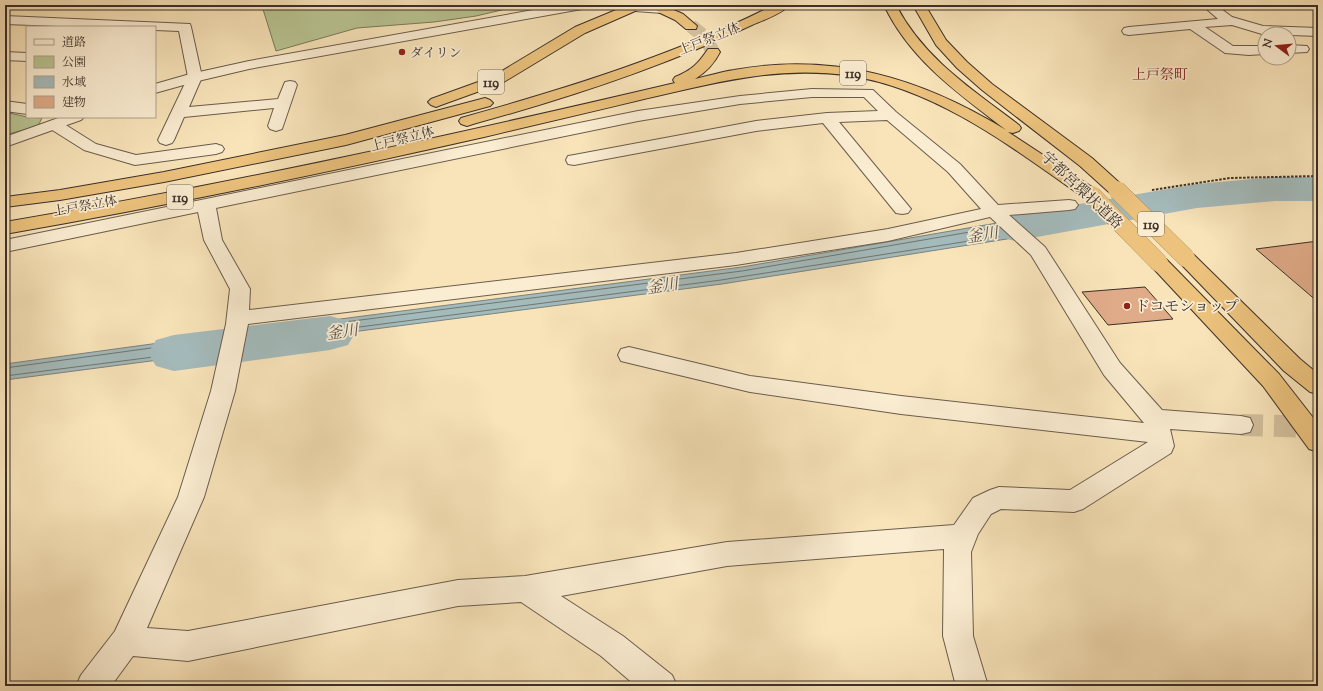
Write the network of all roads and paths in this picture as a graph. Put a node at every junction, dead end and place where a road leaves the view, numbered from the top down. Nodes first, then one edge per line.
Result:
1 (582, 5) edge
2 (609, 5) edge
3 (676, 5) edge
4 (783, 5) edge
5 (890, 5) edge
6 (919, 5) edge
7 (1208, 5) edge
8 (634, 6) edge
9 (662, 10) junction
10 (755, 12) edge
11 (5, 20) edge
12 (1230, 22) junction
13 (1193, 25) junction
14 (82, 26) edge
15 (691, 26) tunnel mouth
16 (156, 27) edge
17 (1129, 31) dead end
18 (1318, 32) edge
19 (1257, 50) edge
20 (713, 52) dead end
21 (5, 56) edge
22 (26, 57) edge
23 (195, 77) junction
24 (290, 85) dead end
25 (156, 89) edge
26 (284, 103) junction
27 (5, 106) edge
28 (587, 108) junction
29 (26, 109) edge
30 (179, 113) junction
31 (891, 115) junction
32 (73, 118) edge
33 (827, 118) junction
34 (55, 125) junction
35 (276, 126) dead end
36 (166, 140) dead end
37 (5, 142) edge
38 (347, 145) junction
39 (216, 149) dead end
40 (574, 160) dead end
41 (1318, 176) edge
42 (1152, 190) dead end
43 (1092, 195) junction
44 (5, 198) edge
45 (5, 202) edge
46 (206, 205) junction
47 (1069, 205) dead end
48 (902, 209) dead end
49 (994, 211) junction
50 (5, 219) edge
51 (5, 228) edge
52 (5, 246) edge
53 (237, 321) junction
54 (629, 355) dead end
55 (1318, 386) edge
56 (1241, 424) tunnel mouth
57 (1157, 427) junction
58 (1318, 442) edge
59 (964, 536) junction
60 (525, 589) junction
61 (126, 641) junction
62 (92, 686) edge
63 (661, 686) edge
64 (972, 686) edge

1 - 23 street
2 - 8 street
3 - 9 highway
4 - 10 highway, 上戸祭立体 / 119
5 - 43 highway, 宇都宮環状道路 / 119
6 - 55 highway, 宇都宮環状道路 / 119, bridge
7 - 12 street
8 - 9 street
8 - 38 highway, 119
9 - 15 highway
10 - 38 highway, 上戸祭立体 / 119
11 - 14 street
12 - 13 street
12 - 18 street
13 - 17 street
13 - 19 street
16 - 23 street
20 - 28 highway, 119
21 - 22 street
23 - 25 street
23 - 30 street
24 - 26 street
26 - 30 street
26 - 35 street
27 - 29 street
28 - 38 highway, 119
28 - 43 highway, 119
30 - 36 street
31 - 33 street
31 - 46 street
31 - 49 street
32 - 34 street
33 - 40 street
33 - 48 street
34 - 37 street
34 - 39 street
38 - 44 highway, 119
38 - 45 highway, 上戸祭立体 / 119
38 - 50 highway, 上戸祭立体 / 119
38 - 51 highway, 119
41 - 42 path
43 - 58 highway, 宇都宮環状道路 / 119, bridge
46 - 52 street
46 - 53 street
47 - 49 street
49 - 53 street
49 - 57 street
53 - 61 street
54 - 57 street
56 - 57 street
57 - 59 street
59 - 60 street
59 - 64 street
60 - 61 street
60 - 63 street
61 - 62 street

